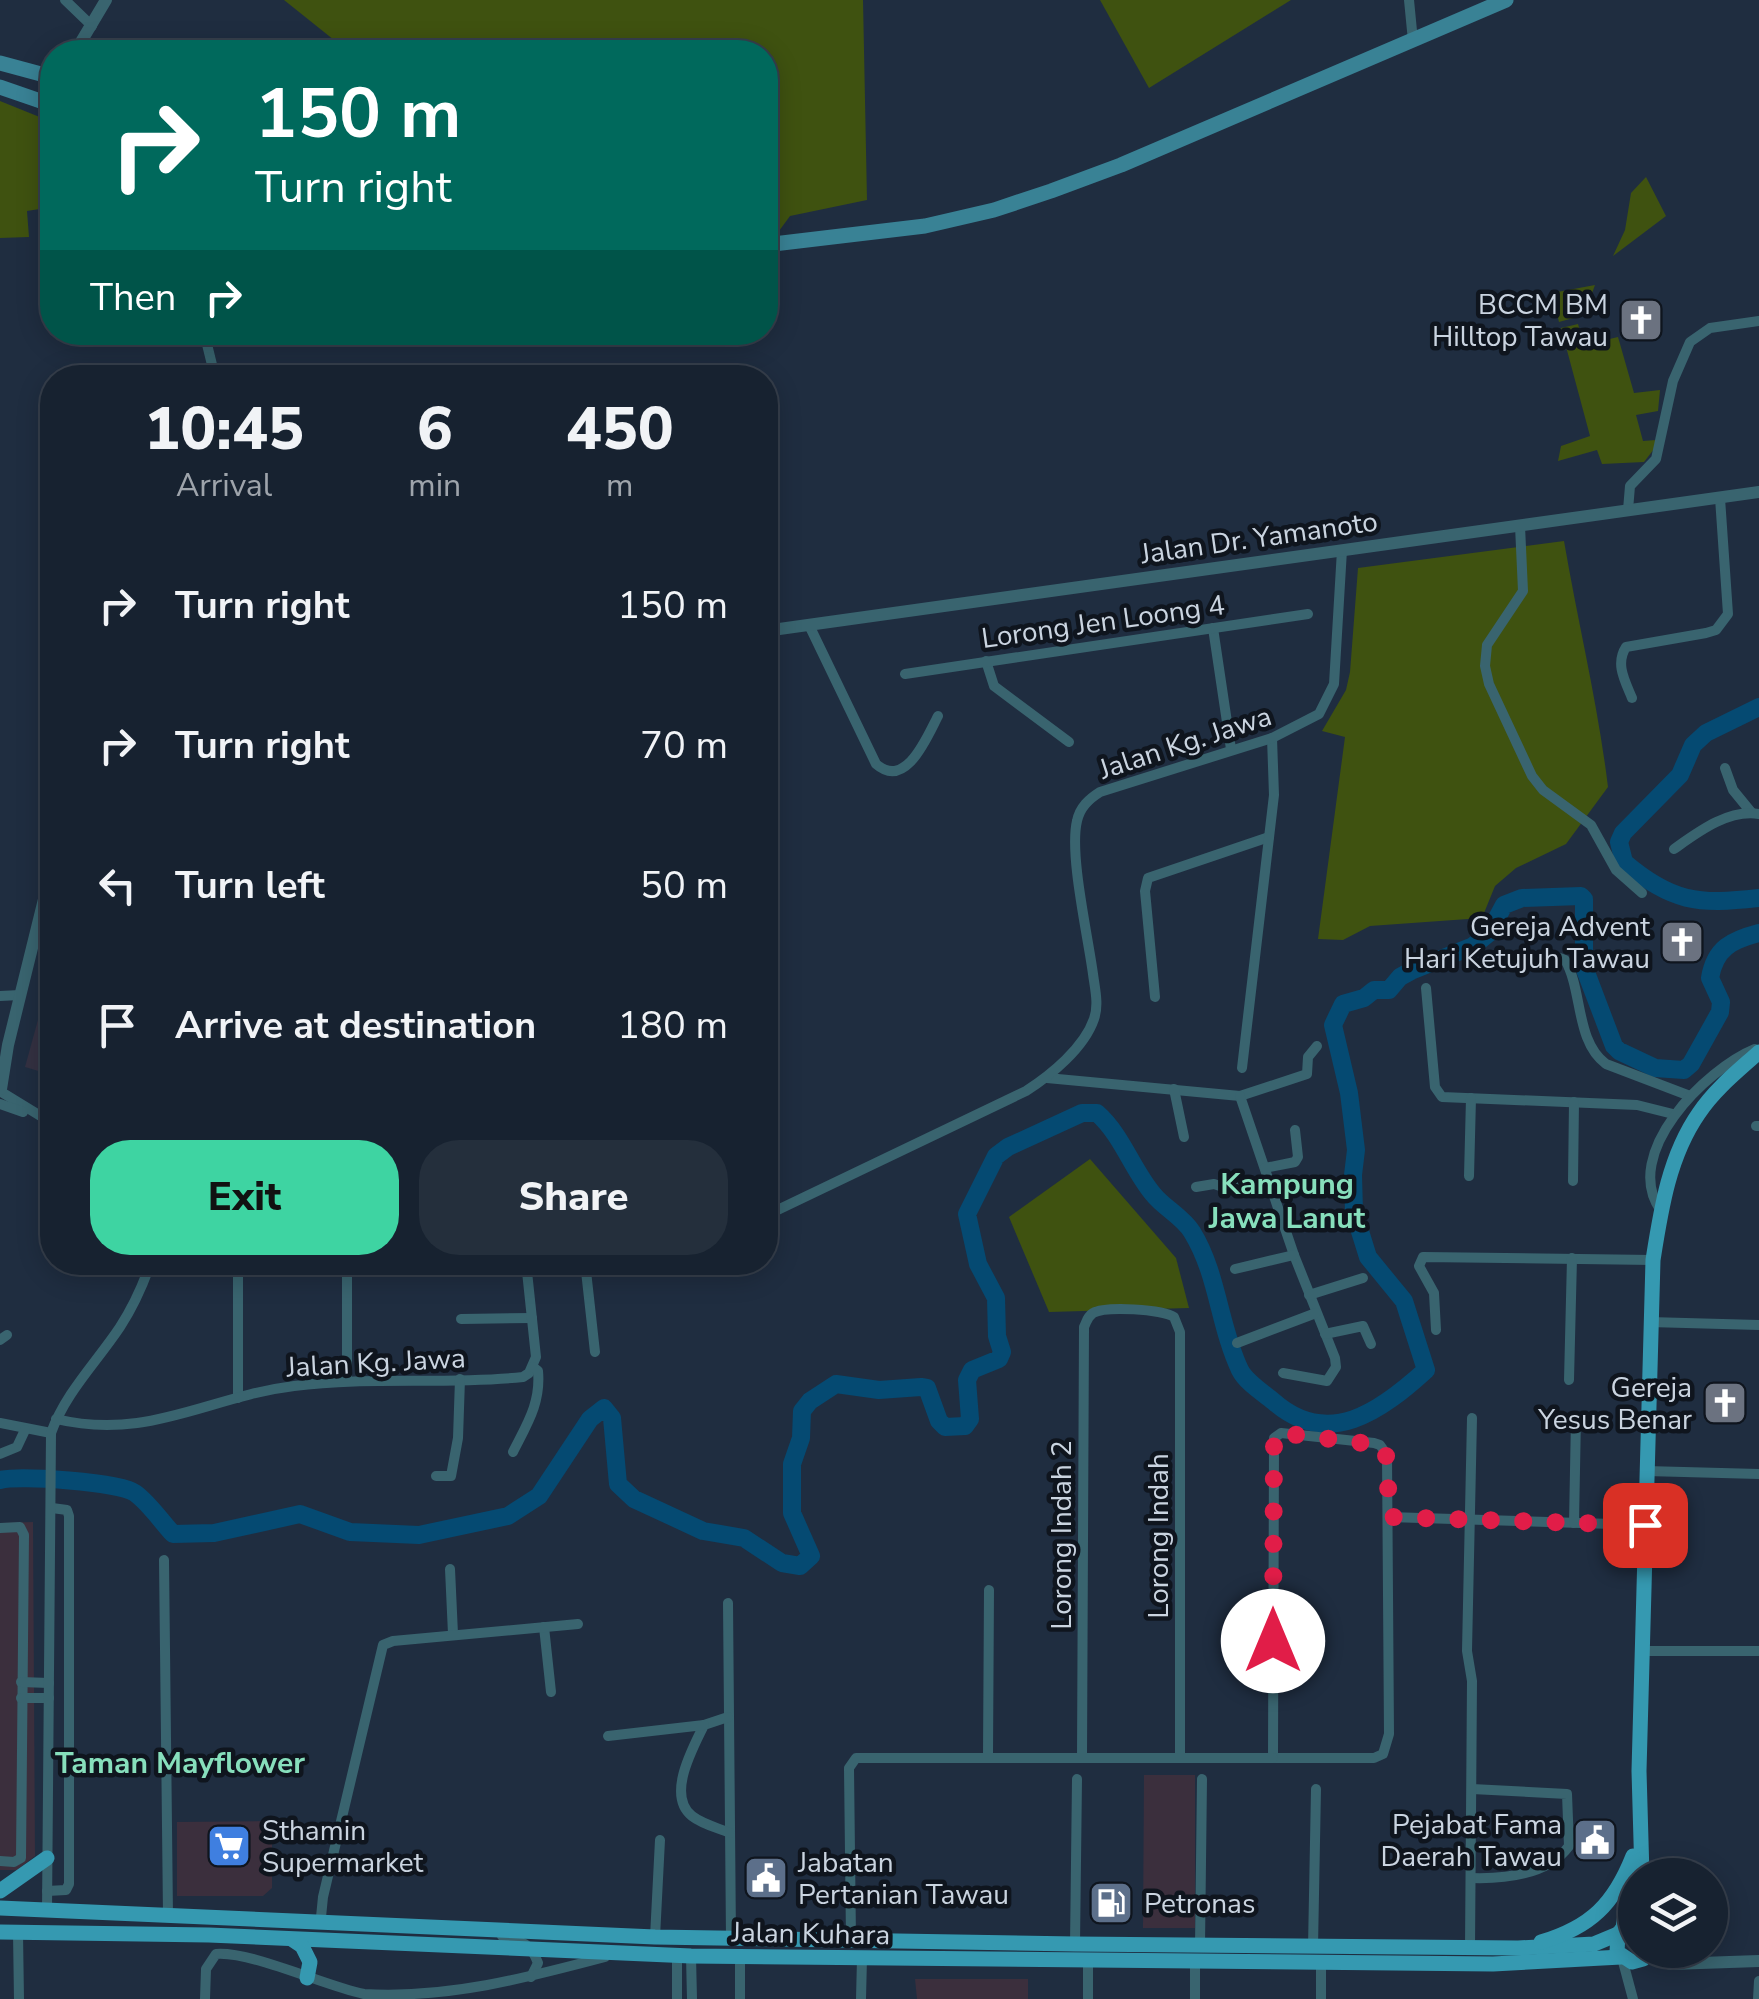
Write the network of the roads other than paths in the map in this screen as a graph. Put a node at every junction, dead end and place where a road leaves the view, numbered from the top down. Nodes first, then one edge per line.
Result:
1 (64, 0) edge
2 (106, 0) edge
3 (1409, 0) edge
4 (1506, 0) edge
5 (91, 28) junction
6 (83, 40) edge
7 (90, 40) edge
8 (1413, 40) junction
9 (0, 63) edge
10 (40, 74) edge
11 (0, 88) edge
12 (40, 101) edge
13 (778, 243) edge
14 (1759, 321) edge
15 (1759, 492) edge
16 (1720, 498) junction
17 (1628, 510) junction
18 (1520, 526) junction
19 (1342, 550) junction
20 (1308, 614) dead end
21 (808, 625) junction
22 (1213, 628) junction
23 (778, 629) edge
24 (986, 661) junction
25 (905, 674) dead end
26 (1632, 698) dead end
27 (938, 716) dead end
28 (1272, 738) junction
29 (1068, 742) dead end
30 (1231, 749) junction
31 (1725, 768) dead end
32 (1755, 813) edge
33 (1269, 837) junction
34 (1674, 849) dead end
35 (1642, 893) dead end
36 (40, 915) edge
37 (1500, 962) dead end
38 (1426, 988) dead end
39 (20, 995) junction
40 (0, 996) edge
41 (1155, 997) dead end
42 (8, 1045) junction
43 (1316, 1046) dead end
44 (1759, 1051) edge
45 (0, 1065) edge
46 (1242, 1068) dead end
47 (1047, 1078) junction
48 (1174, 1090) junction
49 (1, 1095) edge
50 (1240, 1096) junction
51 (1690, 1096) junction
52 (1471, 1098) junction
53 (1574, 1102) junction
54 (1673, 1114) junction
55 (40, 1116) edge
56 (1295, 1130) dead end
57 (1184, 1137) dead end
58 (1266, 1174) junction
59 (1469, 1176) dead end
60 (1573, 1181) dead end
61 (1196, 1187) dead end
62 (778, 1210) edge
63 (1661, 1211) junction
64 (1294, 1255) junction
65 (1572, 1258) junction
66 (1653, 1260) junction
67 (1235, 1269) dead end
68 (145, 1275) edge
69 (348, 1275) edge
70 (527, 1275) edge
71 (586, 1275) edge
72 (238, 1276) dead end
73 (1363, 1278) dead end
74 (1309, 1295) junction
75 (1316, 1313) junction
76 (1090, 1316) joint
77 (532, 1318) junction
78 (461, 1320) dead end
79 (1650, 1322) junction
80 (1759, 1325) edge
81 (1436, 1330) dead end
82 (1325, 1334) junction
83 (1237, 1343) dead end
84 (1371, 1344) dead end
85 (595, 1352) dead end
86 (533, 1367) junction
87 (1283, 1373) dead end
88 (460, 1380) junction
89 (1569, 1380) dead end
90 (347, 1381) junction
91 (238, 1398) junction
92 (1576, 1416) dead end
93 (1472, 1418) dead end
94 (56, 1419) junction
95 (0, 1423) edge
96 (25, 1430) junction
97 (51, 1433) junction
98 (513, 1452) dead end
99 (0, 1454) edge
100 (1646, 1471) junction
101 (1759, 1474) edge
102 (436, 1476) dead end
103 (52, 1508) junction
104 (1390, 1517) junction
105 (1470, 1520) junction
106 (1574, 1523) junction
107 (1645, 1525) junction
108 (0, 1528) edge
109 (164, 1560) dead end
110 (450, 1569) dead end
111 (989, 1590) dead end
112 (728, 1602) dead end
113 (70, 1621) junction
114 (50, 1622) junction
115 (578, 1624) dead end
116 (544, 1627) junction
117 (453, 1634) junction
118 (1759, 1651) edge
119 (1643, 1652) junction
120 (21, 1682) junction
121 (49, 1682) junction
122 (550, 1692) dead end
123 (21, 1698) junction
124 (49, 1698) junction
125 (728, 1717) junction
126 (704, 1725) junction
127 (608, 1736) dead end
128 (988, 1755) junction
129 (1082, 1756) junction
130 (1180, 1757) junction
131 (1273, 1758) junction
132 (1077, 1779) dead end
133 (1202, 1779) dead end
134 (1316, 1789) dead end
135 (1472, 1789) junction
136 (1639, 1819) junction
137 (730, 1832) junction
138 (660, 1840) dead end
139 (1633, 1856) joint
140 (1642, 1858) edge
141 (47, 1860) junction
142 (0, 1862) edge
143 (69, 1862) junction
144 (1471, 1878) junction
145 (0, 1891) edge
146 (47, 1891) junction
147 (0, 1908) edge
148 (47, 1910) junction
149 (168, 1915) junction
150 (328, 1924) junction
151 (486, 1931) junction
152 (0, 1932) edge
153 (18, 1932) junction
154 (98, 1932) junction
155 (1618, 1932) edge
156 (655, 1937) junction
157 (731, 1938) junction
158 (851, 1939) junction
159 (293, 1940) junction
160 (1075, 1944) junction
161 (1200, 1945) junction
162 (1313, 1947) junction
163 (1470, 1948) junction
164 (1518, 1948) junction
165 (534, 1951) junction
166 (618, 1954) junction
167 (684, 1956) junction
168 (740, 1957) junction
169 (862, 1958) junction
170 (1618, 1958) edge
171 (1759, 1961) edge
172 (1088, 1962) junction
173 (1194, 1962) junction
174 (1728, 1963) edge
175 (1321, 1964) junction
176 (1624, 1968) edge
177 (1640, 1968) edge
178 (307, 1978) junction
179 (531, 1978) junction
180 (1759, 1981) edge
181 (339, 1994) edge
182 (20, 1999) edge
183 (206, 1999) edge
184 (404, 1999) edge
185 (677, 1999) edge
186 (692, 1999) edge
187 (740, 1999) edge
188 (861, 1999) edge
189 (1088, 1999) edge
190 (1194, 1999) edge
191 (1321, 1999) edge
192 (1634, 1999) edge
193 (1758, 1999) edge

1 - 5 street
2 - 5 street
3 - 8 street
4 - 8 main road
5 - 6 street
5 - 7 street
8 - 13 main road
9 - 10 main road
11 - 12 main road
14 - 17 street
15 - 16 street, Jalan Dr. Yamanoto
16 - 17 street, Jalan Dr. Yamanoto
16 - 26 street
17 - 18 street, Jalan Dr. Yamanoto
18 - 19 street, Jalan Dr. Yamanoto
18 - 35 street
19 - 21 street, Jalan Dr. Yamanoto
19 - 28 street, Jalan Kg. Jawa
20 - 22 street, Lorong Jen Loong 4
21 - 23 street, Jalan Dr. Yamanoto
21 - 27 street
22 - 24 street, Lorong Jen Loong 4
22 - 30 street
24 - 25 street, Lorong Jen Loong 4
24 - 29 street
28 - 30 street, Jalan Kg. Jawa
28 - 33 street
30 - 47 street, Jalan Kg. Jawa
31 - 32 street
32 - 34 street
33 - 41 street
33 - 46 street
36 - 39 street
37 - 51 street
38 - 52 street
39 - 40 street
39 - 42 street
42 - 45 street
42 - 49 street
43 - 50 street
44 - 51 street
44 - 63 main road
47 - 48 street
47 - 62 street, Jalan Kg. Jawa
48 - 50 street
48 - 57 street
49 - 55 street
50 - 58 street
51 - 54 street
52 - 53 street
52 - 59 street
53 - 54 street
53 - 60 street
54 - 63 street
56 - 58 street
58 - 61 street
58 - 64 street
63 - 66 main road
64 - 67 street
64 - 74 street
65 - 66 street
65 - 81 street
65 - 89 street
66 - 79 main road
68 - 94 street
69 - 90 street
70 - 77 street
71 - 85 street
72 - 91 street
73 - 74 street
74 - 75 street
75 - 82 street
75 - 83 street
76 - 129 street, Lorong Indah 2
76 - 130 street, Lorong Indah
77 - 78 street
77 - 86 street
79 - 80 street
79 - 100 main road
82 - 84 street
82 - 87 street
86 - 88 street, Jalan Kg. Jawa
86 - 98 street
88 - 90 street, Jalan Kg. Jawa
88 - 102 street
90 - 91 street, Jalan Kg. Jawa
91 - 94 street, Jalan Kg. Jawa
92 - 106 street
93 - 105 street
94 - 97 street
95 - 96 street
96 - 97 street
96 - 99 street
97 - 103 street
100 - 101 street
100 - 107 main road
103 - 113 street
103 - 114 street
104 - 105 street
104 - 131 street
104 - 131 street
105 - 106 street
105 - 135 street
106 - 107 street
107 - 119 main road
108 - 120 street
109 - 149 street
110 - 117 street
111 - 128 street
112 - 125 street
113 - 114 street
113 - 143 street
114 - 121 street
115 - 116 street
116 - 117 street
116 - 122 street
117 - 150 street
118 - 119 street
119 - 136 main road
120 - 121 street
120 - 123 street
121 - 124 street
123 - 124 street
123 - 142 street
124 - 141 street
125 - 126 street
125 - 137 street
126 - 127 street
126 - 137 street
128 - 129 street
128 - 158 street
129 - 130 street
130 - 131 street
132 - 160 street
133 - 161 street
134 - 162 street
135 - 144 street
135 - 144 street
136 - 139 main road
136 - 140 main road
137 - 157 street
138 - 156 street
139 - 164 main road
141 - 143 street
141 - 145 main road
141 - 146 street
143 - 146 street
144 - 163 street
146 - 148 street
147 - 148 main road, Jalan Kuhara
148 - 149 main road, Jalan Kuhara
148 - 154 main road
149 - 150 main road, Jalan Kuhara
150 - 151 main road, Jalan Kuhara
151 - 156 main road, Jalan Kuhara
151 - 165 street
152 - 153 main road, Jalan Kuhara
153 - 154 main road, Jalan Kuhara
153 - 182 street
154 - 159 main road, Jalan Kuhara
155 - 164 main road, Jalan Kuhara
156 - 157 main road, Jalan Kuhara
157 - 158 main road, Jalan Kuhara
158 - 160 main road, Jalan Kuhara
159 - 165 main road, Jalan Kuhara
159 - 178 main road
160 - 161 main road, Jalan Kuhara
161 - 162 main road, Jalan Kuhara
162 - 163 main road, Jalan Kuhara
163 - 164 main road, Jalan Kuhara
165 - 166 main road, Jalan Kuhara
165 - 179 street
166 - 167 main road, Jalan Kuhara
166 - 179 street
167 - 168 main road, Jalan Kuhara
167 - 185 street
167 - 186 street
168 - 169 main road, Jalan Kuhara
168 - 187 street
169 - 172 main road, Jalan Kuhara
169 - 188 street
170 - 175 main road, Jalan Kuhara
171 - 174 street
172 - 173 main road, Jalan Kuhara
172 - 189 street
173 - 175 main road, Jalan Kuhara
173 - 190 street
175 - 191 street
176 - 192 street
177 - 192 street
178 - 181 street
178 - 183 street
179 - 184 street
180 - 193 street
181 - 184 street

